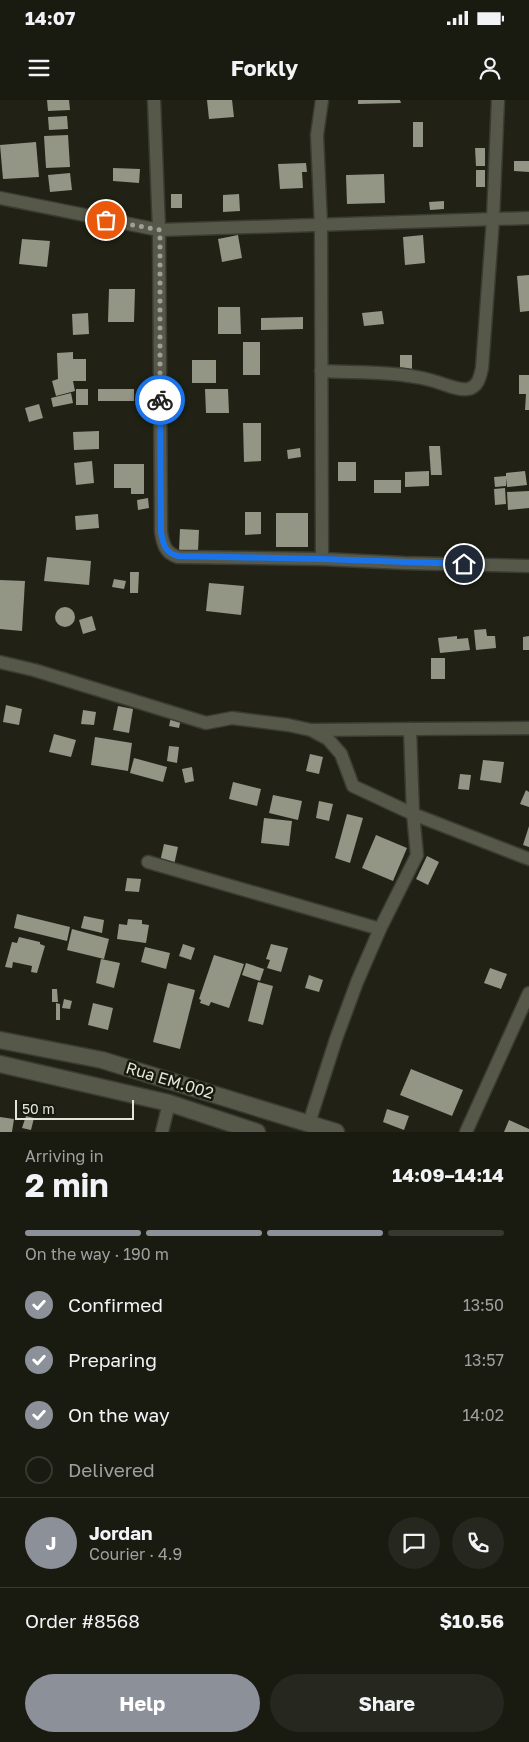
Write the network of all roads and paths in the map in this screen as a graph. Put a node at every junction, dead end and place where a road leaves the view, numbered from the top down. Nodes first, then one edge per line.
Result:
1 (154, 100) edge
2 (322, 100) edge
3 (498, 100) edge
4 (0, 198) edge
5 (529, 218) edge
6 (493, 219) junction
7 (321, 226) junction
8 (160, 230) junction
9 (321, 371) junction
10 (322, 559) junction
11 (529, 566) edge
12 (0, 662) edge
13 (529, 728) edge
14 (410, 729) junction
15 (311, 730) junction
16 (413, 814) junction
17 (529, 859) edge
18 (148, 862) dead end
19 (380, 929) junction
20 (529, 993) edge
21 (0, 1040) edge
22 (0, 1064) edge
23 (169, 1103) junction
24 (308, 1123) junction
25 (162, 1132) edge
26 (257, 1132) edge
27 (336, 1132) edge
28 (466, 1132) edge

1 - 8 street
2 - 7 street
3 - 6 street
4 - 8 street
5 - 6 street
6 - 7 street
6 - 9 street
7 - 8 street
7 - 9 street
8 - 10 street
9 - 10 street
10 - 11 street
12 - 15 street
13 - 14 street
14 - 15 street
14 - 16 street
15 - 16 street
16 - 17 street
16 - 19 street
18 - 19 street
19 - 24 street
20 - 28 street
21 - 24 street, Rua EM.002
22 - 23 street, Rua EM.002
23 - 25 street
23 - 26 street, Rua EM.002
24 - 27 street, Rua EM.002

